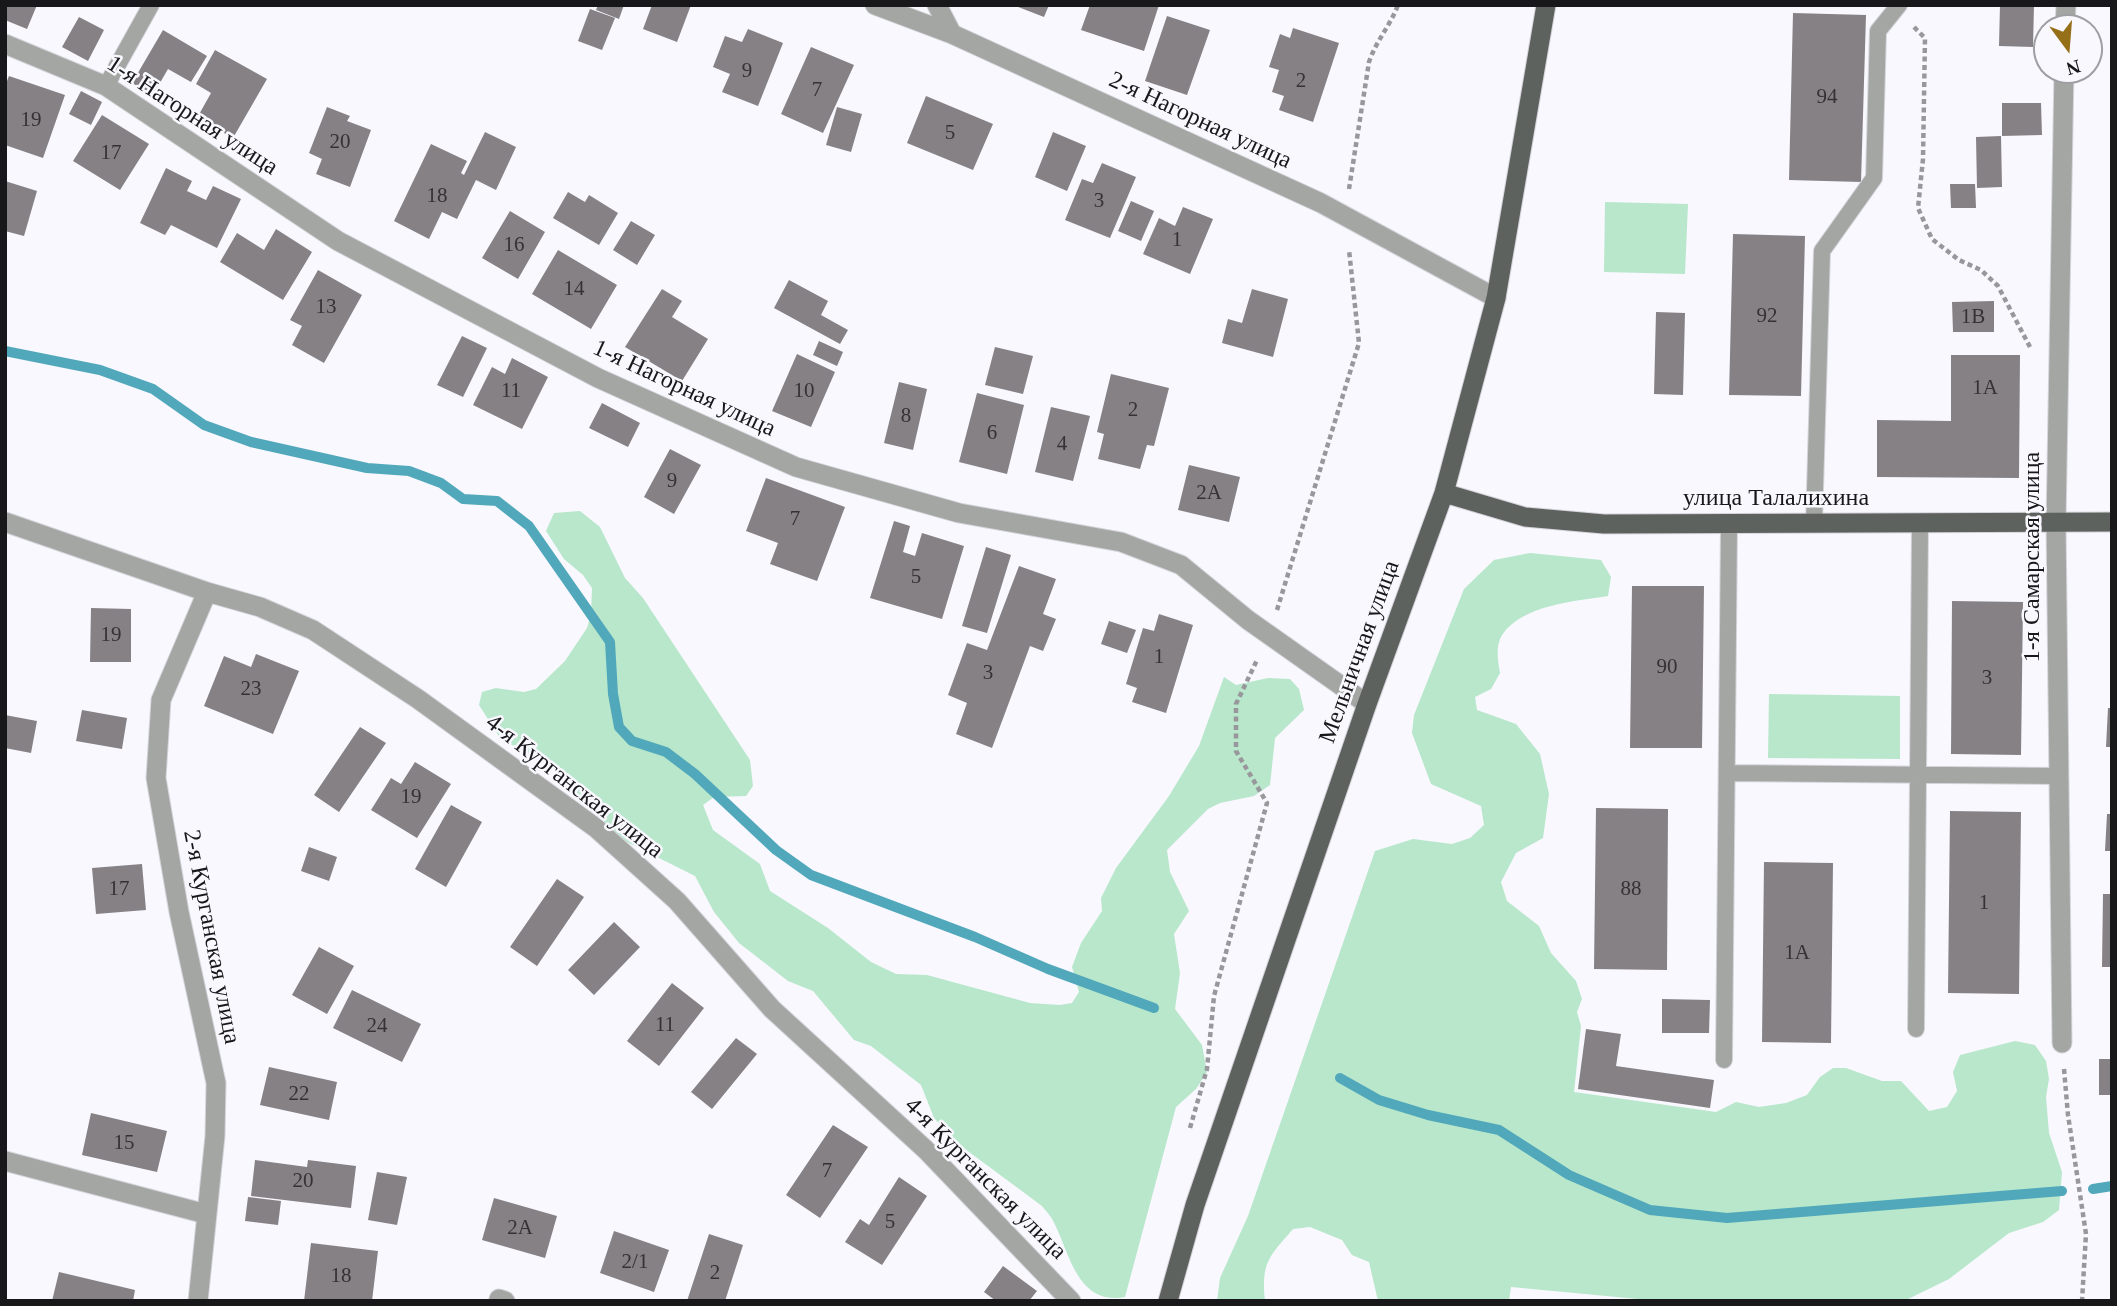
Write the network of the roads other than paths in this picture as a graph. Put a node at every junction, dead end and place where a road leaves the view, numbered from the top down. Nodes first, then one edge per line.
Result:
1 (151, 5) edge
2 (875, 5) edge
3 (937, 5) edge
4 (1546, 5) edge
5 (1898, 7) edge
6 (951, 34) junction
7 (5, 44) edge
8 (2064, 84) edge
9 (106, 86) junction
10 (1496, 298) junction
11 (1444, 493) junction
12 (5, 522) edge
13 (2112, 522) edge
14 (1814, 523) junction
15 (1920, 523) junction
16 (2056, 523) junction
17 (1729, 524) junction
18 (207, 592) junction
19 (1367, 704) junction
20 (1727, 773) junction
21 (1919, 774) junction
22 (2059, 776) junction
23 (1916, 1029) dead end
24 (2062, 1043) road end
25 (1724, 1060) dead end
26 (5, 1161) edge
27 (205, 1213) junction
28 (198, 1301) edge
29 (1071, 1301) edge
30 (1168, 1301) edge

1 - 9 lane
2 - 6 street, 2-я Нагорная улица
3 - 6 street
4 - 10 main road, Мельничная улица
5 - 14 lane
6 - 10 street, 2-я Нагорная улица
7 - 9 street, 1-я Нагорная улица
8 - 16 street, 1-я Самарская улица
9 - 19 street, 1-я Нагорная улица
10 - 11 main road, Мельничная улица
11 - 17 main road, улица Талалихина
11 - 19 main road, Мельничная улица
12 - 18 street, 4-я Курганская улица
13 - 16 main road, улица Талалихина
14 - 15 main road, улица Талалихина
14 - 17 main road, улица Талалихина
15 - 16 main road, улица Талалихина
15 - 21 lane
16 - 22 street, 1-я Самарская улица
17 - 20 lane
18 - 27 street, 2-я Курганская улица
18 - 29 street, 4-я Курганская улица
19 - 30 main road, Мельничная улица
20 - 21 lane
20 - 25 lane
21 - 22 lane
21 - 23 lane
22 - 24 street, 1-я Самарская улица
26 - 27 street
27 - 28 street, 2-я Курганская улица

